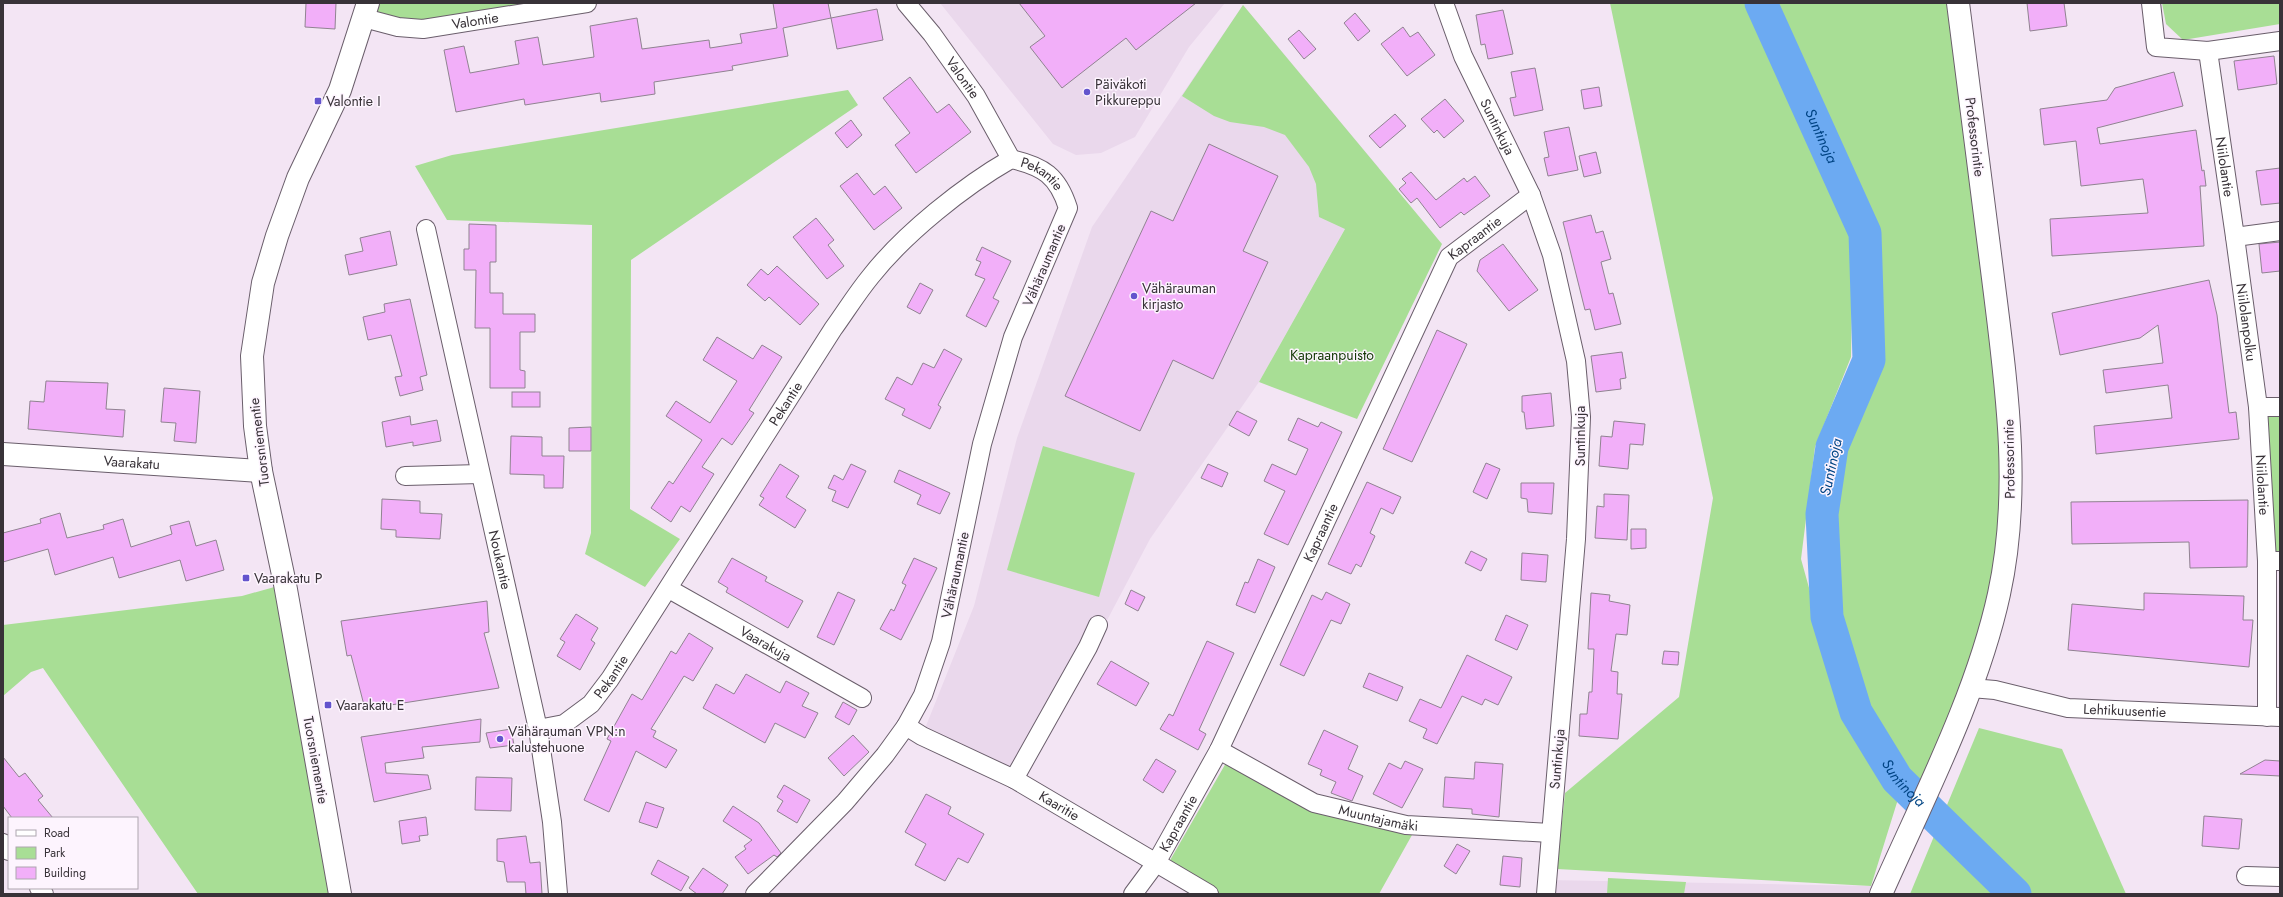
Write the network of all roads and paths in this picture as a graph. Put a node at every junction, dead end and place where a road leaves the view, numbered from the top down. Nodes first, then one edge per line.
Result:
1 (587, 3) edge
2 (906, 3) edge
3 (1444, 3) edge
4 (1958, 3) edge
5 (2150, 3) edge
6 (366, 10) edge
7 (2280, 41) edge
8 (2208, 51) junction
9 (1011, 159) junction
10 (1531, 195) junction
11 (1068, 208) joint
12 (426, 229) dead end
13 (2280, 231) edge
14 (2235, 237) junction
15 (2258, 407) junction
16 (2280, 407) edge
17 (3, 454) edge
18 (261, 471) junction
19 (480, 474) junction
20 (405, 476) dead end
21 (2274, 561) edge
22 (669, 589) junction
23 (1098, 625) dead end
24 (1971, 688) junction
25 (862, 698) dead end
26 (2273, 717) edge
27 (906, 726) junction
28 (538, 729) junction
29 (1219, 750) junction
30 (1014, 779) junction
31 (1551, 833) junction
32 (1156, 863) junction
33 (2246, 876) dead end
34 (2280, 877) edge
35 (340, 894) edge
36 (558, 894) edge
37 (755, 894) edge
38 (1133, 894) edge
39 (1209, 894) edge
40 (1546, 894) edge
41 (1881, 894) edge

1 - 6 street, Valontie
2 - 9 street, Valontie
3 - 10 street, Suntinkuja
4 - 24 main road, Professorintie
5 - 8 street
6 - 18 main road, Tuorsniementie
7 - 8 street
8 - 14 street, Niilolantie
9 - 11 street, Pekantie
9 - 22 street, Pekantie
10 - 29 street, Kapraantie
10 - 31 street, Suntinkuja
11 - 27 street, Vähäraumantie
12 - 19 street, Noukantie
13 - 14 street
14 - 15 street, Niilolanpolku
15 - 16 street
15 - 21 street, Niilolantie
17 - 18 main road, Vaarakatu
18 - 35 main road, Tuorsniementie
19 - 20 street
19 - 28 street, Noukantie
21 - 26 street, Niilolantie
22 - 25 street, Vaarakuja
22 - 28 street, Pekantie
23 - 30 street
24 - 26 street, Lehtikuusentie
24 - 41 main road, Professorintie
27 - 30 street, Kaaritie
27 - 37 street, Vähäraumantie
28 - 36 street, Noukantie
29 - 31 street, Muuntajamäki
29 - 32 street, Kapraantie
30 - 32 street, Kaaritie
31 - 40 street, Suntinkuja
32 - 38 street, Kapraantie
32 - 39 street, Kaaritie
33 - 34 street

